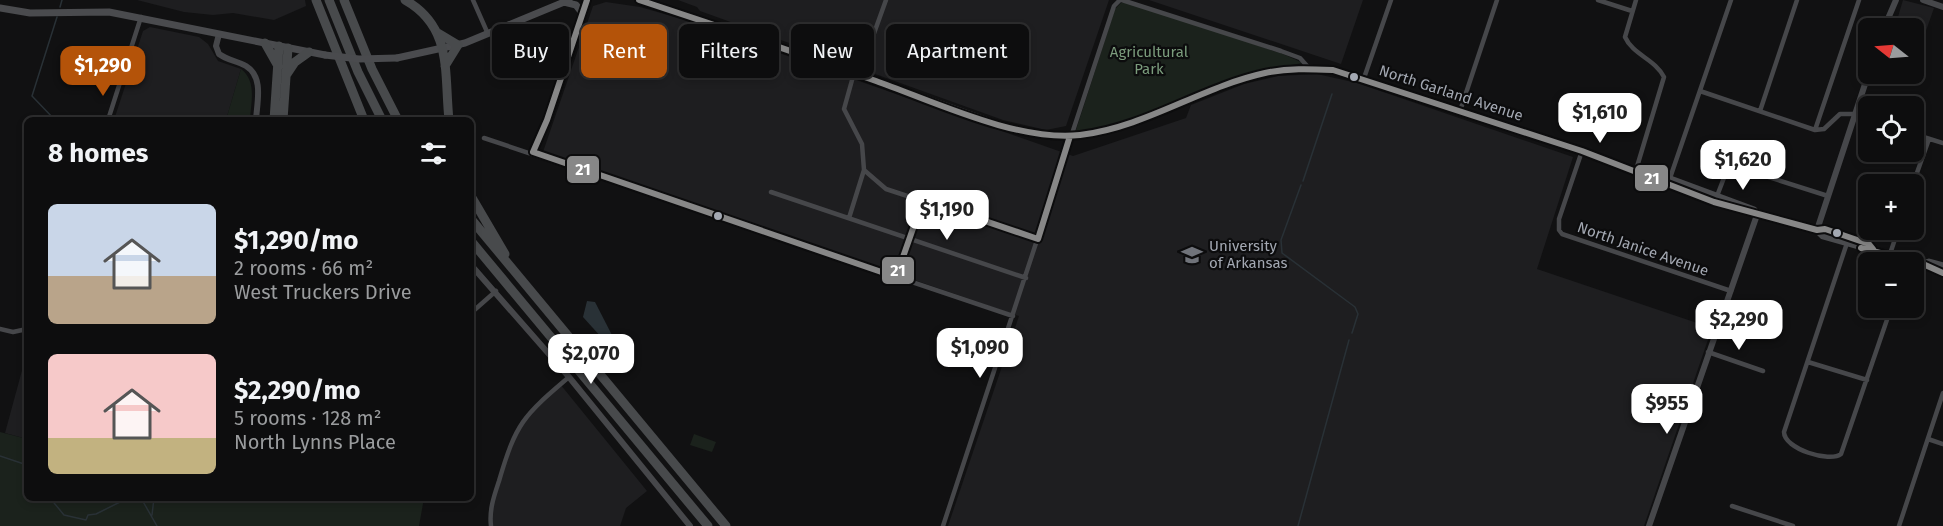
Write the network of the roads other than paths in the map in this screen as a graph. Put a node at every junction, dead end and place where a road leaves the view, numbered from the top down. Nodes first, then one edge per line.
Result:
1 (316, 0) edge
2 (329, 0) edge
3 (344, 0) edge
4 (405, 0) edge
5 (473, 0) edge
6 (587, 0) edge
7 (639, 0) edge
8 (886, 0) edge
9 (1121, 0) edge
10 (1391, 0) edge
11 (1497, 0) edge
12 (1598, 0) edge
13 (1636, 0) edge
14 (1731, 0) edge
15 (1797, 0) edge
16 (1859, 0) edge
17 (1896, 0) edge
18 (1923, 0) edge
19 (566, 1) edge
20 (1943, 7) edge
21 (0, 8) edge
22 (1632, 11) junction
23 (583, 14) junction
24 (141, 17) junction
25 (1888, 18) edge
26 (874, 31) edge
27 (438, 33) junction
28 (219, 34) junction
29 (488, 34) junction
30 (265, 43) junction
31 (458, 45) junction
32 (284, 47) junction
33 (443, 50) junction
34 (309, 52) junction
35 (791, 52) edge
36 (278, 66) junction
37 (445, 66) junction
38 (1308, 68) junction
39 (286, 76) junction
40 (856, 78) edge
41 (868, 78) edge
42 (1364, 78) junction
43 (1865, 84) edge
44 (1700, 91) junction
45 (1460, 111) junction
46 (1760, 111) junction
47 (1855, 114) junction
48 (1858, 115) edge
49 (109, 117) edge
50 (256, 117) edge
51 (274, 117) edge
52 (283, 117) edge
53 (363, 117) edge
54 (380, 117) edge
55 (396, 117) edge
56 (449, 117) edge
57 (1815, 130) junction
58 (1070, 136) junction
59 (1924, 137) edge
60 (484, 138) dead end
61 (1929, 139) junction
62 (1943, 143) edge
63 (1582, 151) junction
64 (533, 152) junction
65 (864, 170) junction
66 (1635, 170) junction
67 (1917, 174) edge
68 (1670, 178) junction
69 (771, 192) dead end
70 (1718, 196) junction
71 (1828, 196) junction
72 (474, 201) edge
73 (1758, 212) junction
74 (849, 218) junction
75 (474, 223) edge
76 (1817, 230) junction
77 (1038, 239) junction
78 (1847, 243) junction
79 (474, 245) edge
80 (1873, 249) junction
81 (1883, 252) edge
82 (474, 254) edge
83 (487, 260) junction
84 (1924, 264) edge
85 (1924, 264) edge
86 (1943, 266) edge
87 (474, 268) edge
88 (513, 270) junction
89 (1943, 273) edge
90 (1026, 278) junction
91 (496, 291) junction
92 (1731, 291) junction
93 (474, 310) edge
94 (1013, 316) junction
95 (1888, 318) edge
96 (0, 329) edge
97 (24, 330) edge
98 (1708, 352) junction
99 (1808, 362) junction
100 (1763, 371) dead end
101 (569, 377) junction
102 (1867, 380) junction
103 (1943, 393) edge
104 (1928, 439) junction
105 (1943, 444) edge
106 (1732, 506) dead end
107 (491, 526) edge
108 (690, 526) edge
109 (708, 526) edge
110 (726, 526) edge
111 (943, 526) edge
112 (1649, 526) edge
113 (1793, 526) edge
114 (1899, 526) edge

1 - 53 highway
2 - 54 highway
3 - 55 highway
4 - 27 highway
5 - 29 street
6 - 23 street
7 - 35 main road, North Garland Avenue
8 - 26 street
9 - 38 street
9 - 58 street
10 - 42 street
11 - 45 street
12 - 22 street
13 - 22 street
14 - 44 street
15 - 46 street
16 - 57 street
17 - 25 street
18 - 20 street
19 - 23 main road
19 - 29 main road
21 - 24 main road
22 - 66 street
23 - 64 street
24 - 28 main road
24 - 49 street
27 - 31 highway
27 - 33 highway
28 - 30 main road
28 - 50 street
29 - 31 main road
30 - 32 main road
30 - 36 highway
31 - 33 main road
31 - 37 highway
32 - 34 main road
32 - 36 highway
32 - 39 highway
33 - 34 main road, bridge
33 - 37 highway
34 - 39 highway
36 - 51 highway
37 - 56 highway
38 - 42 main road, North Garland Avenue
38 - 58 main road, North Garland Avenue
39 - 52 highway
40 - 65 street
41 - 58 main road, North Garland Avenue
42 - 45 main road, North Garland Avenue
43 - 47 street
44 - 46 street
44 - 68 street
45 - 63 main road, North Garland Avenue
46 - 57 street
47 - 48 street
47 - 57 street
47 - 71 street
58 - 77 street
59 - 61 street
60 - 64 street
61 - 62 street
61 - 67 street
63 - 66 main road, North Garland Avenue
63 - 92 street, North Janice Avenue
64 - 94 street
65 - 74 street
65 - 77 street
66 - 68 main road, North Garland Avenue
66 - 73 main road, North Garland Avenue
68 - 70 main road, North Garland Avenue
69 - 74 street
70 - 71 street
70 - 73 main road, North Garland Avenue
71 - 76 street
72 - 88 highway
73 - 76 main road, North Garland Avenue
73 - 92 street
74 - 90 street
75 - 88 highway
76 - 78 main road, North Garland Avenue
76 - 80 main road, North Garland Avenue
77 - 90 street
78 - 80 main road, North Garland Avenue
78 - 99 street
79 - 83 highway
80 - 81 main road, North Garland Avenue
82 - 83 highway
83 - 109 highway
84 - 86 main road, North Garland Avenue
85 - 89 main road, North Garland Avenue
87 - 91 street
88 - 110 highway
90 - 94 street
91 - 93 street
91 - 101 street
92 - 98 street
94 - 111 street
95 - 102 street
96 - 97 street
98 - 100 street
98 - 112 street
99 - 102 street
99 - 102 street
101 - 107 street
101 - 108 street
103 - 104 street
104 - 105 street
104 - 114 street
106 - 113 street

